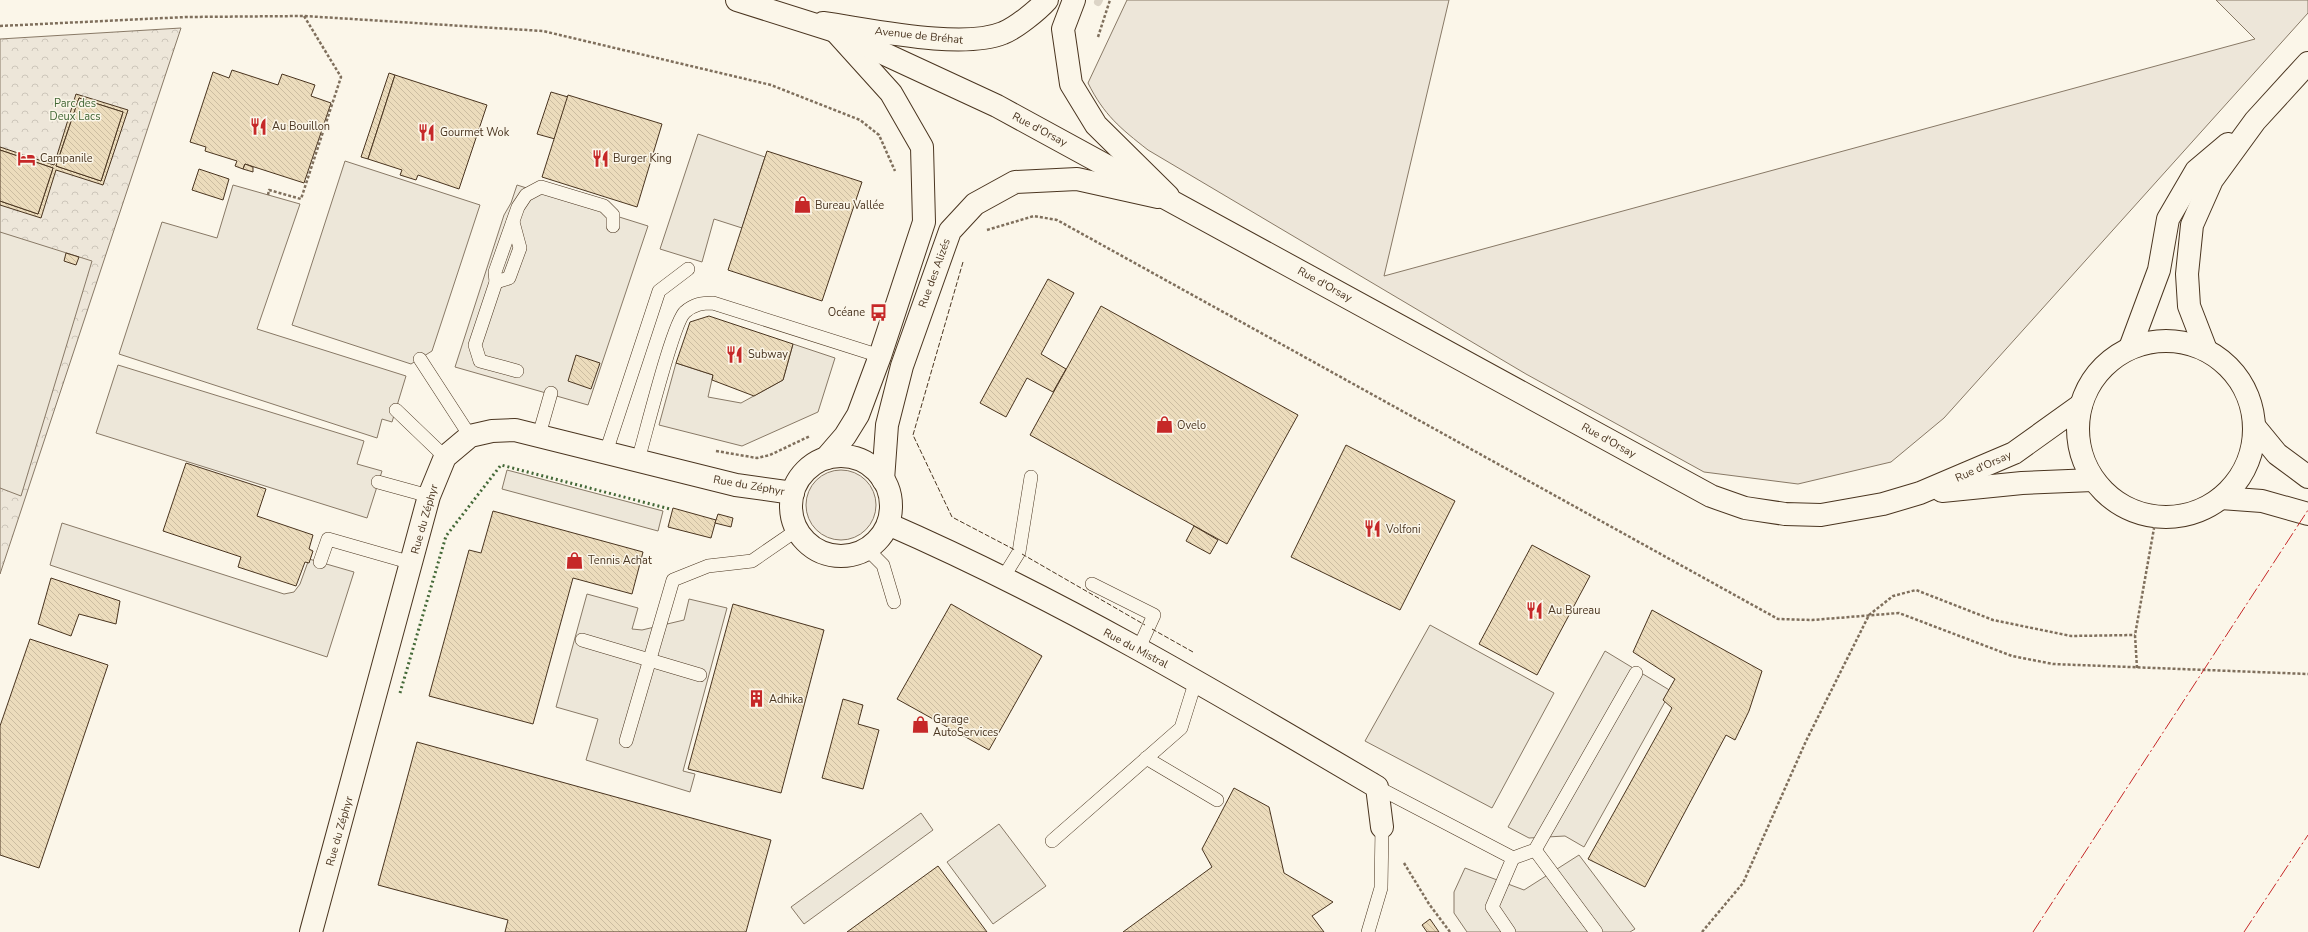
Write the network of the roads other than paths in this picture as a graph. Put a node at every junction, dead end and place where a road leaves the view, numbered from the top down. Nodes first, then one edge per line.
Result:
1 (737, 0) edge
2 (1047, 0) edge
3 (1074, 0) edge
4 (803, 21) junction
5 (835, 31) junction
6 (2308, 63) edge
7 (2255, 121) junction
8 (1171, 200) junction
9 (614, 226) dead end
10 (688, 269) dead end
11 (2130, 348) junction
12 (2206, 350) junction
13 (880, 356) junction
14 (420, 359) dead end
15 (517, 371) dead end
16 (552, 394) dead end
17 (2081, 405) junction
18 (396, 410) dead end
19 (2254, 426) junction
20 (539, 435) junction
21 (470, 436) junction
22 (606, 452) junction
23 (445, 457) junction
24 (826, 458) junction
25 (638, 460) junction
26 (1030, 477) dead end
27 (2308, 477) edge
28 (883, 480) junction
29 (2093, 480) junction
30 (378, 482) dead end
31 (793, 493) junction
32 (1920, 493) junction
33 (429, 496) junction
34 (2221, 498) junction
35 (2308, 514) edge
36 (888, 524) junction
37 (797, 530) junction
38 (867, 549) junction
39 (320, 562) dead end
40 (412, 563) junction
41 (1003, 578) junction
42 (1092, 584) dead end
43 (894, 602) dead end
44 (582, 640) dead end
45 (1138, 650) junction
46 (649, 660) junction
47 (1636, 673) dead end
48 (700, 675) dead end
49 (1196, 680) junction
50 (626, 741) dead end
51 (1146, 758) junction
52 (1376, 787) junction
53 (1217, 800) dead end
54 (1382, 828) joint
55 (1052, 841) dead end
56 (1535, 850) junction
57 (1513, 858) junction
58 (311, 932) edge
59 (1368, 932) edge
60 (1510, 932) edge
61 (1596, 932) edge

1 - 4 street, Rue d'Orsay
2 - 4 street, Avenue de Bréhat
3 - 8 street
4 - 5 street, Rue d'Orsay
5 - 8 street, Rue d'Orsay
5 - 13 street
6 - 7 street
7 - 11 street
7 - 12 street
8 - 28 street, Rue des Alizés
8 - 32 street, Rue d'Orsay
9 - 15 lane
10 - 22 lane
11 - 12 street
11 - 17 street
12 - 19 street
13 - 24 street
13 - 25 lane
14 - 21 lane
16 - 20 lane
17 - 29 street
17 - 32 street, Rue d'Orsay
18 - 23 lane
19 - 27 street
19 - 34 street
20 - 21 street, Rue du Zéphyr
20 - 22 street, Rue du Zéphyr
21 - 23 street, Rue du Zéphyr
22 - 25 street, Rue du Zéphyr
23 - 33 street, Rue du Zéphyr
24 - 28 street
24 - 31 street
25 - 31 street, Rue du Zéphyr
26 - 41 lane
28 - 36 street
29 - 32 street, Rue d'Orsay
29 - 34 street
30 - 33 lane
31 - 37 street
33 - 40 street, Rue du Zéphyr
34 - 35 street
36 - 38 street
36 - 41 street, Rue du Mistral
37 - 38 street
37 - 46 lane
38 - 43 lane
39 - 40 lane
40 - 58 street, Rue du Zéphyr
41 - 45 street, Rue du Mistral
42 - 45 lane
44 - 46 lane
45 - 49 street, Rue du Mistral
46 - 48 lane
46 - 50 lane
47 - 56 lane
49 - 51 lane
49 - 52 street, Rue du Mistral
51 - 53 lane
51 - 55 lane
52 - 54 street
52 - 57 lane, Rue du Mistral
54 - 59 lane
56 - 57 lane
56 - 61 lane
57 - 60 lane

